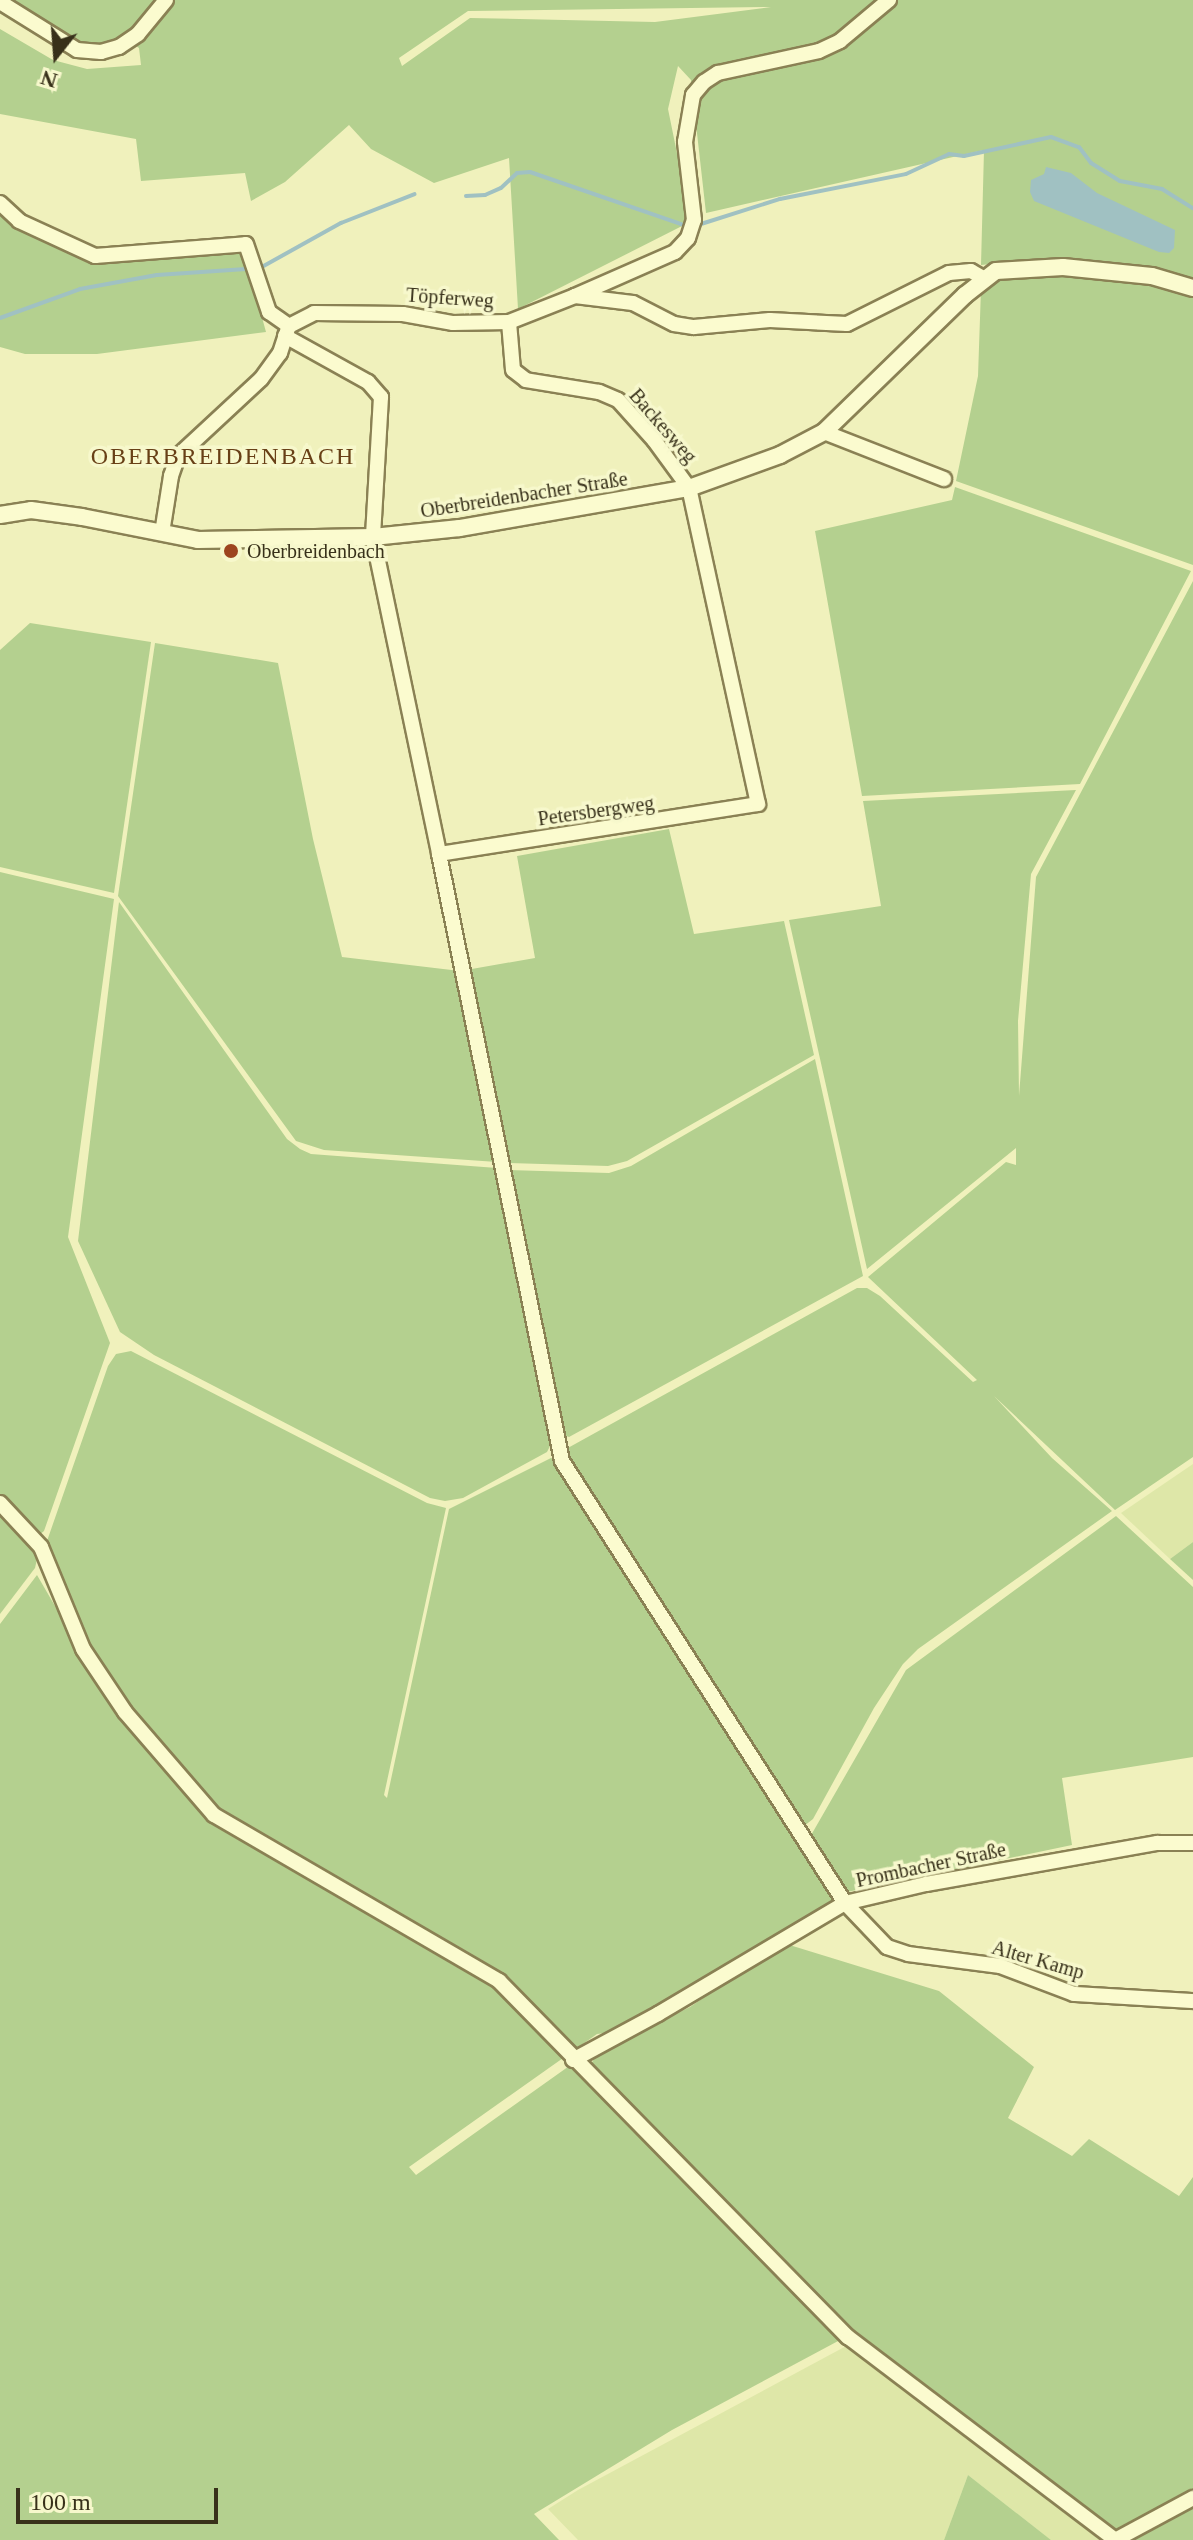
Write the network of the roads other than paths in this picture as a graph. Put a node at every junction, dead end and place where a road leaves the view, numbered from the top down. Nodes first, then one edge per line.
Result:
1 (166, 0) edge
2 (889, 0) edge
3 (0, 2) edge
4 (0, 203) edge
5 (983, 278) junction
6 (1193, 288) edge
7 (575, 296) junction
8 (509, 322) junction
9 (287, 331) junction
10 (824, 432) junction
11 (944, 479) dead end
12 (689, 488) junction
13 (0, 515) edge
14 (162, 533) junction
15 (373, 537) junction
16 (439, 854) junction
17 (0, 1503) edge
18 (1193, 1843) edge
19 (845, 1903) junction
20 (1193, 2001) edge
21 (573, 2060) junction
22 (1193, 2498) edge
23 (1115, 2540) edge

1 - 3 street
2 - 7 street
4 - 9 street
5 - 6 street
5 - 7 street, Töpferweg
5 - 10 street, Oberbreidenbacher Straße
7 - 8 street, Töpferweg
8 - 9 street, Töpferweg
8 - 12 street, Backesweg
9 - 14 street
9 - 15 street
10 - 11 street
10 - 12 street, Oberbreidenbacher Straße
12 - 15 street, Oberbreidenbacher Straße
12 - 16 street, Petersbergweg
13 - 14 street, Oberbreidenbacher Straße
14 - 15 street, Oberbreidenbacher Straße
15 - 16 street
16 - 19 street, Alter Kamp
17 - 21 street
18 - 19 street, Prombacher Straße
19 - 20 street, Alter Kamp
19 - 21 street, Prombacher Straße
21 - 23 street
22 - 23 street

